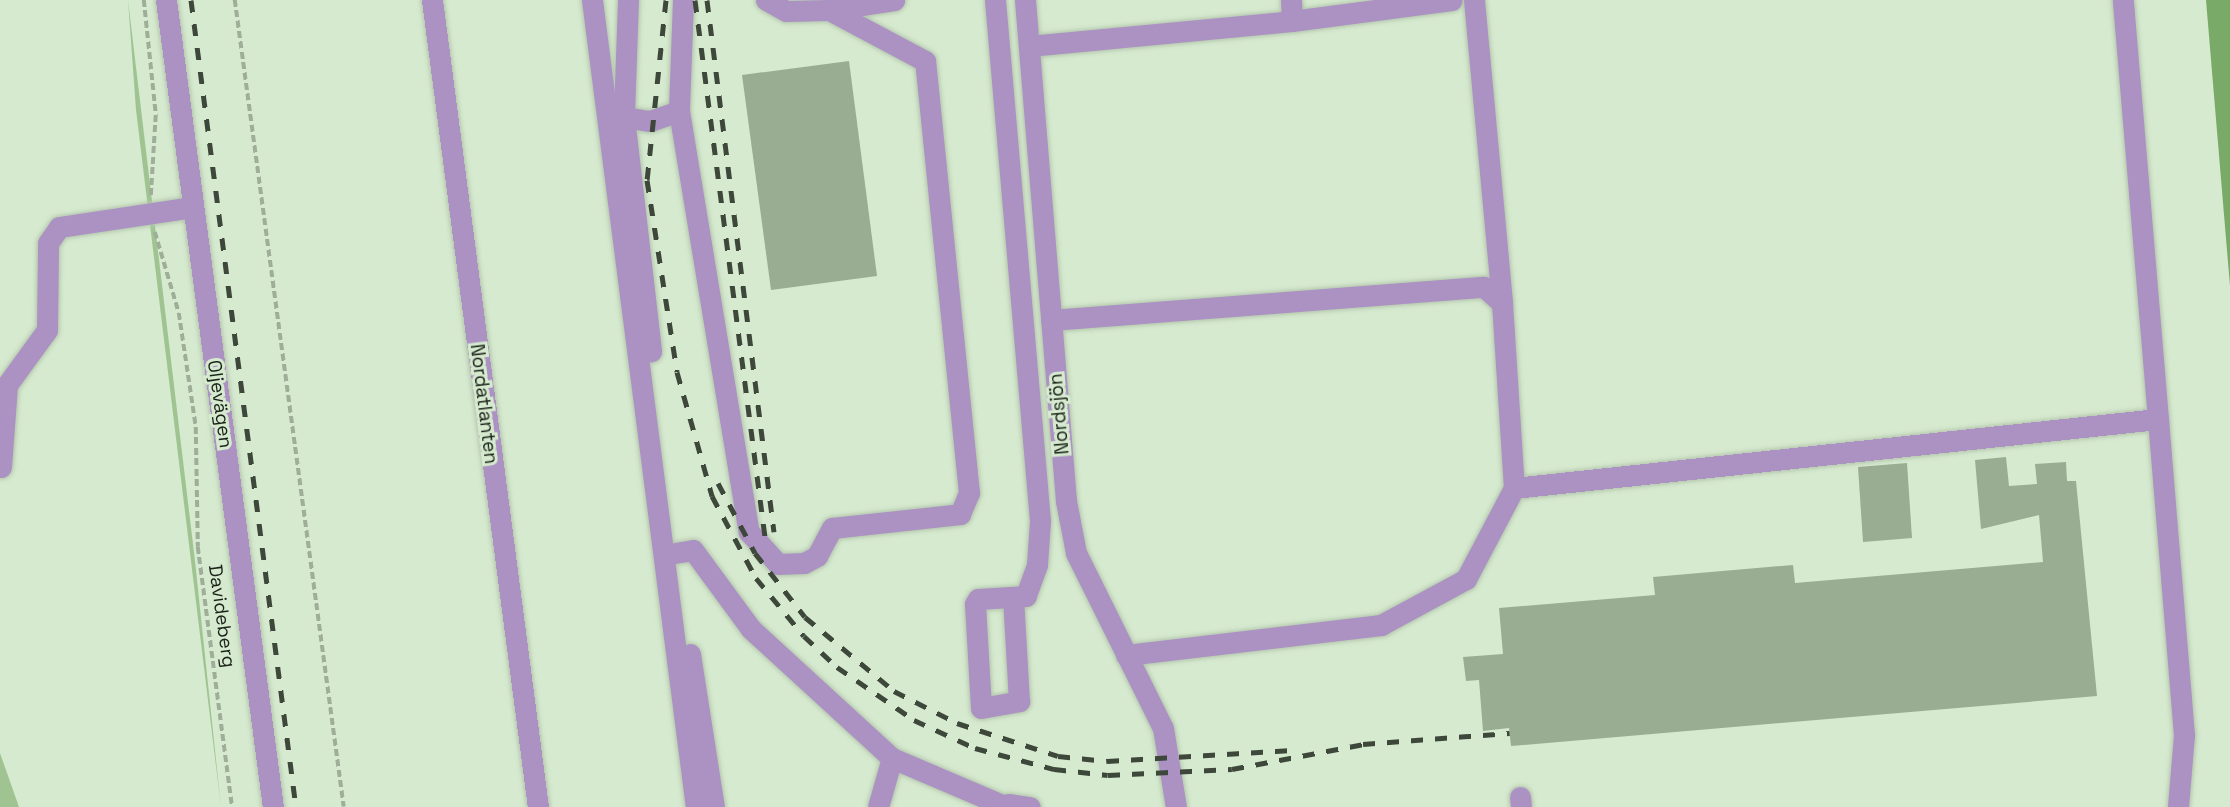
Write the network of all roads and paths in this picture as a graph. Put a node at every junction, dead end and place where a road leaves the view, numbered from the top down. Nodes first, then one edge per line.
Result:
1 (166, 0) edge
2 (235, 0) edge
3 (432, 0) edge
4 (592, 0) edge
5 (628, 0) edge
6 (683, 0) edge
7 (766, 0) edge
8 (894, 0) edge
9 (995, 0) edge
10 (1025, 0) edge
11 (1452, 0) edge
12 (1474, 0) edge
13 (2123, 0) edge
14 (829, 10) junction
15 (1291, 10) edge
16 (1029, 46) junction
17 (680, 111) junction
18 (624, 117) junction
19 (193, 207) junction
20 (1499, 272) junction
21 (1483, 287) junction
22 (1502, 303) junction
23 (1051, 320) junction
24 (2158, 419) junction
25 (196, 427) dead end
26 (1, 467) edge
27 (1514, 488) junction
28 (675, 552) junction
29 (1013, 597) junction
30 (1126, 654) junction
31 (892, 758) junction
32 (1015, 806) edge
33 (232, 807) edge
34 (273, 807) edge
35 (344, 807) edge
36 (538, 807) edge
37 (696, 807) edge
38 (714, 807) edge
39 (878, 807) edge
40 (1176, 807) edge
41 (2178, 807) edge

1 - 19 street, Oljevägen
2 - 35 path
3 - 36 street, Nordatlanten
4 - 37 street
5 - 18 street
6 - 17 street
7 - 14 street
8 - 14 street
9 - 29 street
10 - 16 street, Nordsjön
11 - 15 street
12 - 20 street
13 - 24 street
14 - 17 street
15 - 16 street
16 - 23 street, Nordsjön
17 - 18 street
18 - 28 street
19 - 26 street
19 - 34 street, Oljevägen
20 - 21 street
20 - 22 street
21 - 22 street
21 - 23 street
22 - 27 street
23 - 30 street, Nordsjön
24 - 27 street
24 - 41 street
25 - 33 path, Davideberg
27 - 30 street
28 - 31 street
28 - 38 street
29 - 29 street
30 - 40 street, Nordsjön
31 - 32 street
31 - 39 street

